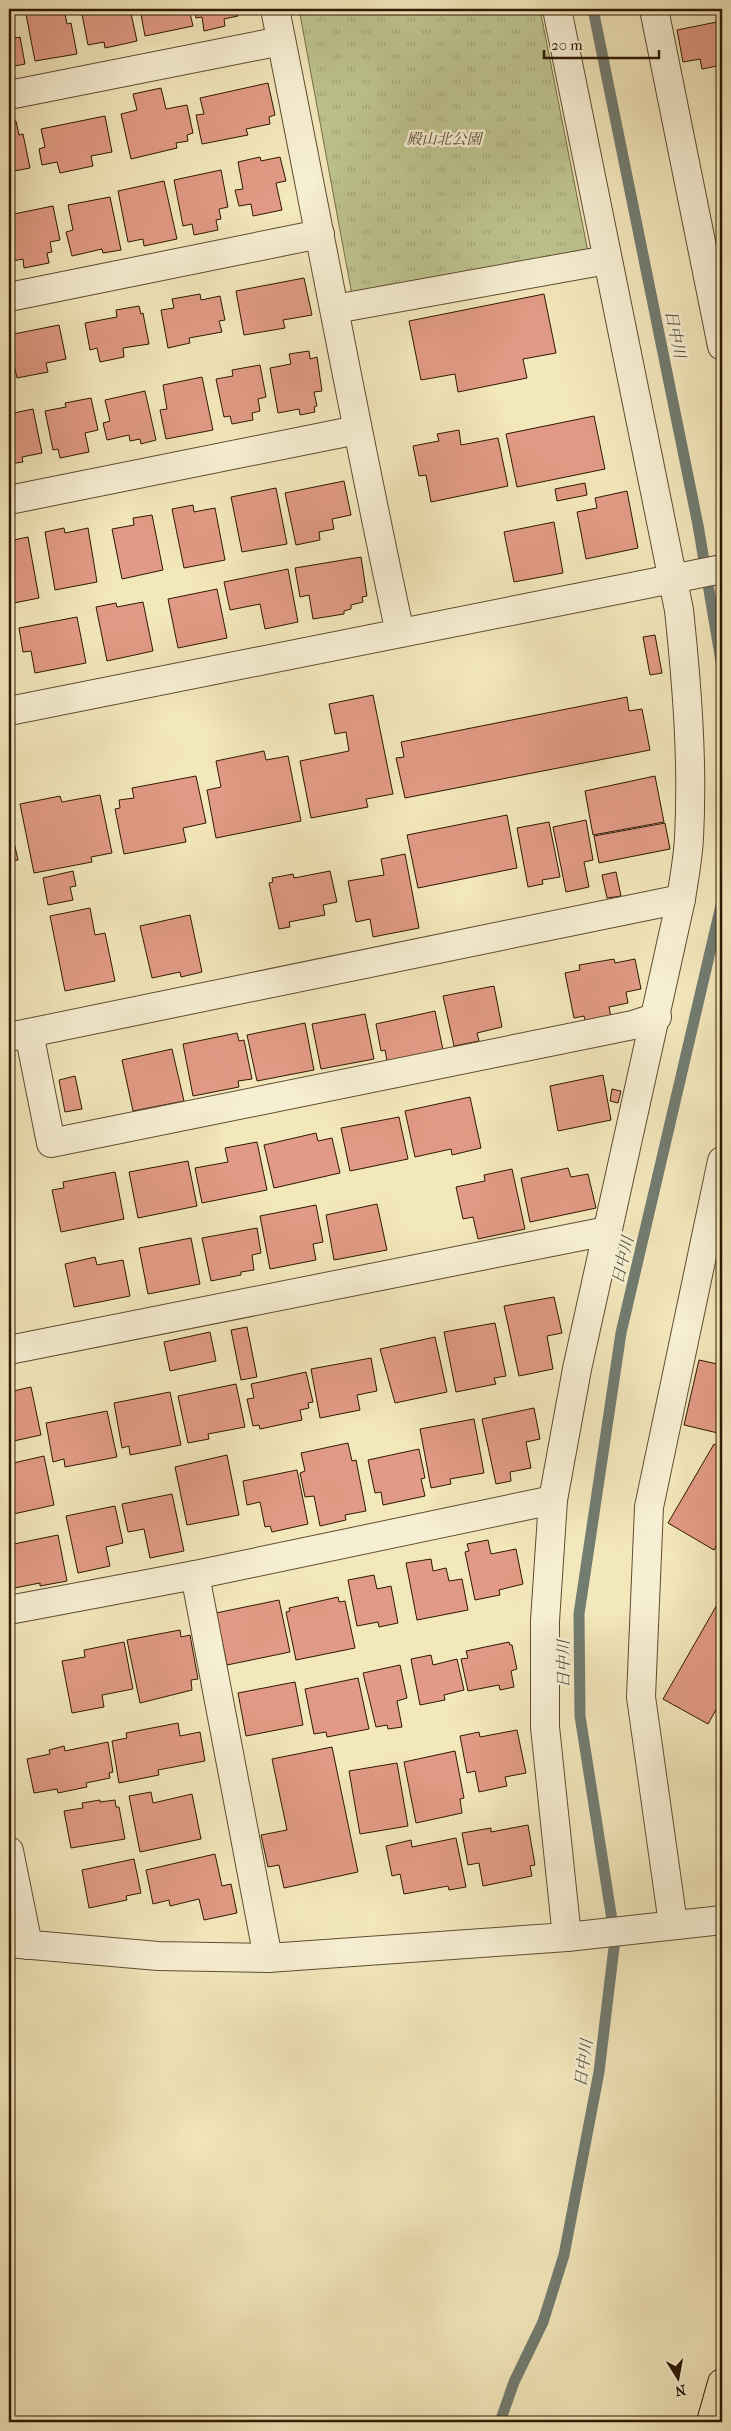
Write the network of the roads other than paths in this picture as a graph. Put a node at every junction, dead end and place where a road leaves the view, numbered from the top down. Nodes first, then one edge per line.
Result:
1 (274, 9) edge
2 (557, 9) edge
3 (654, 9) edge
4 (281, 41) junction
5 (9, 95) edge
6 (320, 234) junction
7 (607, 260) junction
8 (9, 297) edge
9 (335, 309) junction
10 (722, 346) edge
11 (357, 430) junction
12 (9, 500) edge
13 (722, 569) edge
14 (671, 580) junction
15 (400, 633) junction
16 (9, 711) edge
17 (681, 899) junction
18 (657, 1017) junction
19 (19, 1035) edge
20 (722, 1162) edge
21 (607, 1230) junction
22 (9, 1350) edge
23 (553, 1500) junction
24 (196, 1575) junction
25 (9, 1610) edge
26 (9, 1851) edge
27 (722, 1920) edge
28 (673, 1924) junction
29 (567, 1937) junction
30 (18, 1944) edge
31 (268, 1958) junction
32 (722, 2383) edge
33 (712, 2422) edge

1 - 4 street
2 - 7 street
3 - 10 street
4 - 5 street
4 - 6 street
6 - 8 street
6 - 9 street
7 - 9 street
7 - 14 street
9 - 11 street
11 - 12 street
11 - 15 street
13 - 14 street
14 - 15 street
14 - 17 street
15 - 16 street
17 - 18 street
17 - 19 street
18 - 19 street
18 - 21 street
20 - 28 street
21 - 22 street
21 - 23 street
23 - 24 street
23 - 29 street
24 - 25 street
24 - 31 street
26 - 30 street
27 - 28 street
28 - 29 street
29 - 31 street
30 - 31 street
32 - 33 main road

